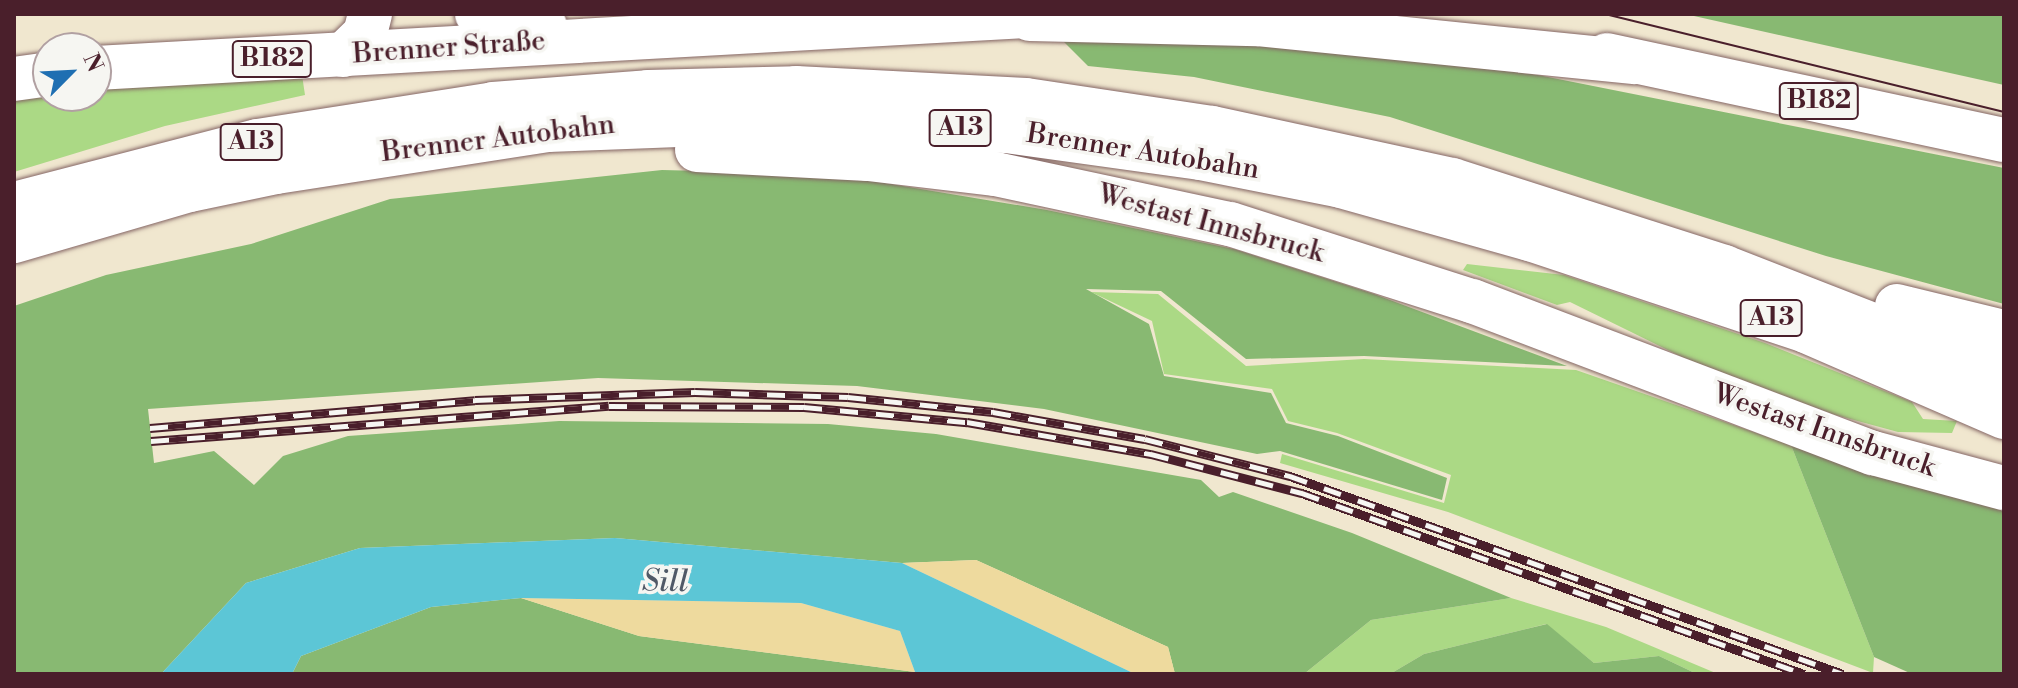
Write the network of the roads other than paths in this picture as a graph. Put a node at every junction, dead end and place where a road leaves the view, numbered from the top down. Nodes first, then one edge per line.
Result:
1 (370, 14) edge
2 (477, 14) edge
3 (1061, 14) edge
4 (1402, 14) edge
5 (1019, 19) junction
6 (639, 34) junction
7 (343, 55) junction
8 (1634, 62) junction
9 (112, 67) edge
10 (2004, 140) edge
11 (381, 153) junction
12 (14, 204) edge
13 (1605, 227) junction
14 (14, 241) edge
15 (2004, 332) edge
16 (2004, 376) edge
17 (2004, 417) edge
18 (2004, 488) edge

1 - 7 main road
2 - 6 main road, Brenner Straße / B182
3 - 5 main road, B182
4 - 8 main road, B182
5 - 6 main road, B182
5 - 8 main road, B182
6 - 7 main road, Brenner Straße / B182
7 - 9 main road, Brenner Straße / B182
8 - 10 main road, B182
11 - 14 main road, Brenner Autobahn / A13
11 - 17 main road, Brenner Autobahn / A13
11 - 18 main road, Westast Innsbruck / A13
12 - 13 main road, Brenner Autobahn / A13
13 - 15 main road, A13
13 - 16 main road, Brenner Autobahn / A13

